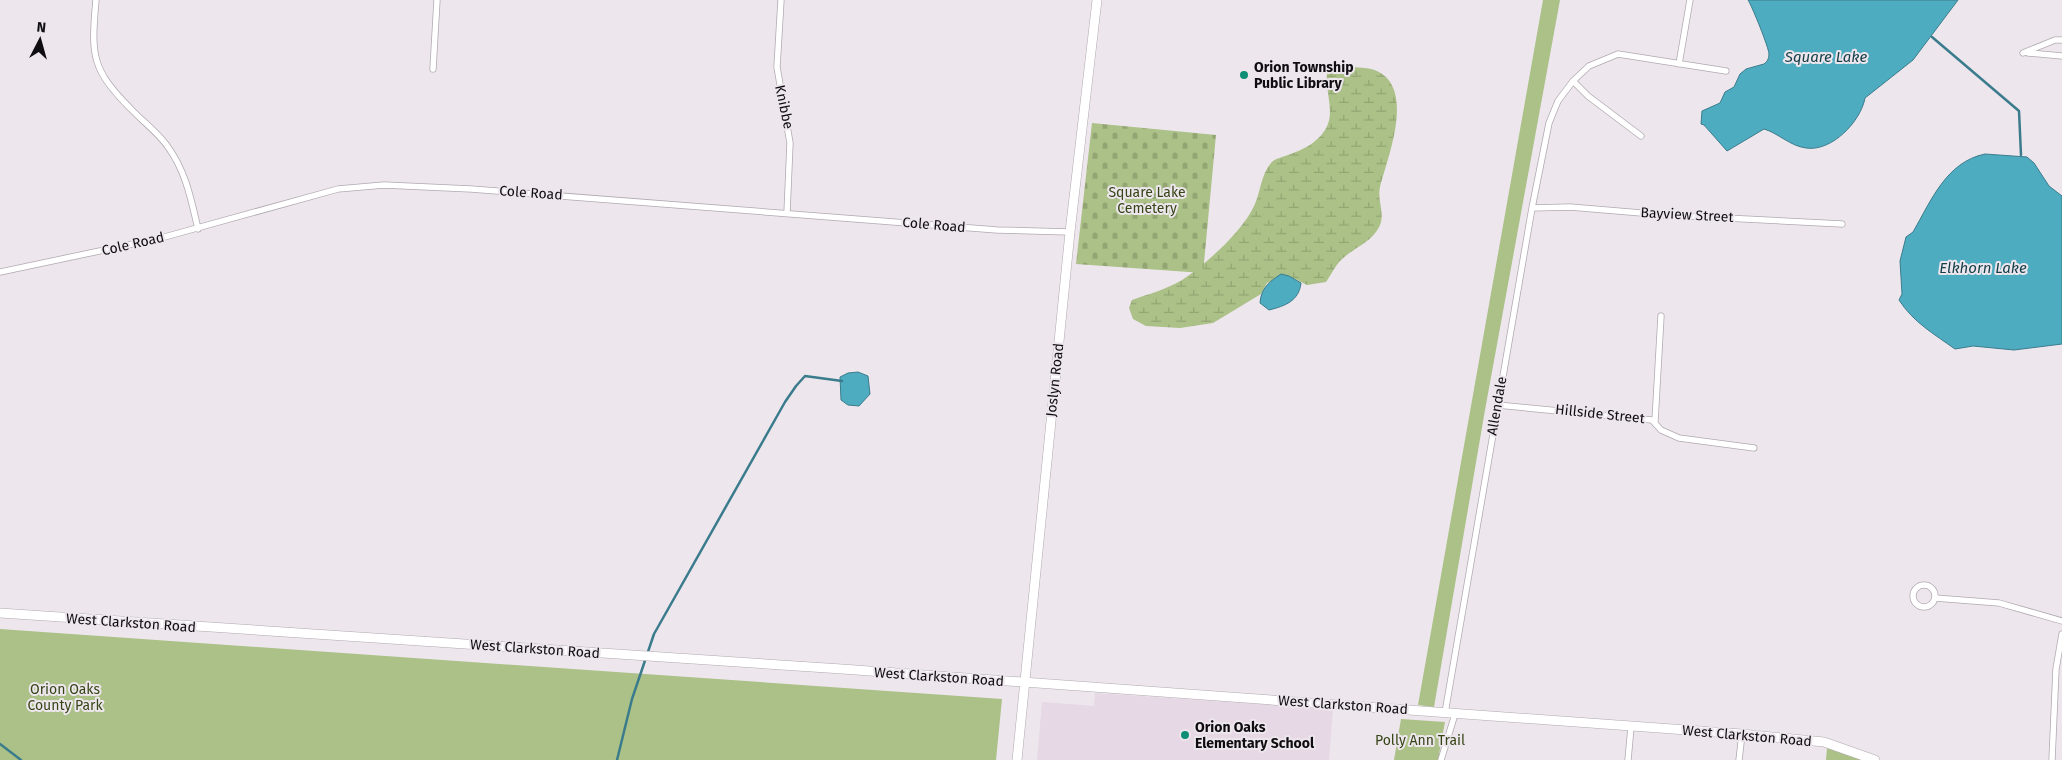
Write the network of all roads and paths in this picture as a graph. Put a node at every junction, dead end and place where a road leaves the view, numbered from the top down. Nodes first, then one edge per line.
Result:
1 (96, 0) edge
2 (437, 0) edge
3 (781, 0) edge
4 (1097, 0) edge
5 (1690, 0) edge
6 (2062, 40) edge
7 (2062, 56) edge
8 (1679, 64) junction
9 (433, 69) dead end
10 (1726, 71) dead end
11 (1573, 81) junction
12 (1642, 136) dead end
13 (1532, 208) junction
14 (787, 213) junction
15 (1842, 224) dead end
16 (198, 228) junction
17 (1070, 232) junction
18 (0, 272) edge
19 (1661, 316) dead end
20 (1497, 405) junction
21 (1655, 421) junction
22 (1754, 448) dead end
23 (1936, 598) dead end
24 (0, 613) edge
25 (2062, 621) edge
26 (2062, 634) edge
27 (1024, 683) junction
28 (1450, 714) junction
29 (1632, 727) junction
30 (1742, 734) junction
31 (1017, 760) edge
32 (1441, 760) edge
33 (1628, 760) edge
34 (1740, 760) edge
35 (1875, 760) edge
36 (2052, 760) edge

1 - 16 street
2 - 9 street
3 - 14 street, Knibbe
4 - 17 main road, Joslyn Road
5 - 8 street
6 - 7 street
8 - 10 street, Allendale
8 - 11 street, Allendale
11 - 12 street
11 - 13 street, Allendale
13 - 15 street, Bayview Street
13 - 20 street, Allendale
14 - 16 street, Cole Road
14 - 17 street, Cole Road
16 - 18 street, Cole Road
17 - 27 main road, Joslyn Road
19 - 21 street
20 - 21 street, Hillside Street
20 - 28 street, Allendale
21 - 22 street, Hillside Street
23 - 25 street
24 - 27 main road, West Clarkston Road
26 - 36 street
27 - 28 main road, West Clarkston Road
27 - 31 main road, Joslyn Road
28 - 29 main road, West Clarkston Road
28 - 32 street, Allendale
29 - 30 main road, West Clarkston Road
29 - 33 street
30 - 34 street
30 - 35 main road, West Clarkston Road

